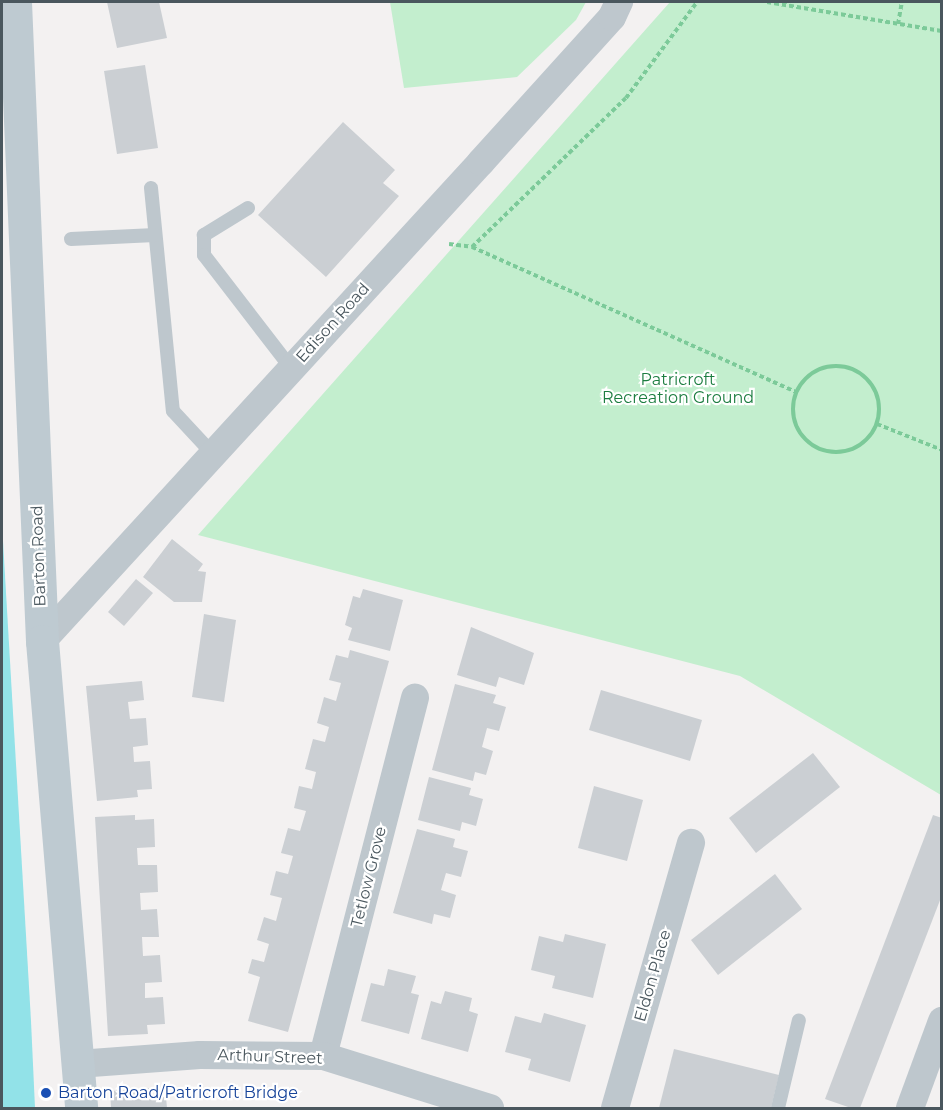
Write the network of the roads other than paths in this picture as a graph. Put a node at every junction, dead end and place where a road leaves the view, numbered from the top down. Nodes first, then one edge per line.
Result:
1 (15, 2) edge
2 (619, 2) edge
3 (151, 188) dead end
4 (248, 208) dead end
5 (155, 235) junction
6 (71, 239) dead end
7 (291, 368) junction
8 (213, 454) junction
9 (42, 641) junction
10 (415, 698) dead end
11 (691, 843) dead end
12 (799, 1020) dead end
13 (942, 1022) edge
14 (323, 1056) junction
15 (78, 1064) junction
16 (81, 1108) edge
17 (490, 1108) edge
18 (615, 1108) edge
19 (778, 1108) edge
20 (910, 1108) edge

1 - 9 main road, Barton Road
2 - 7 street, Edison Road
3 - 5 lane
4 - 7 lane
5 - 6 lane
5 - 8 lane
7 - 8 street, Edison Road
8 - 9 street, Edison Road
9 - 15 main road, Barton Road
10 - 14 street, Tetlow Grove
11 - 18 street, Eldon Place
12 - 19 lane
13 - 20 street
14 - 15 street, Arthur Street
14 - 17 street, Arthur Street
15 - 16 main road, Barton Road

